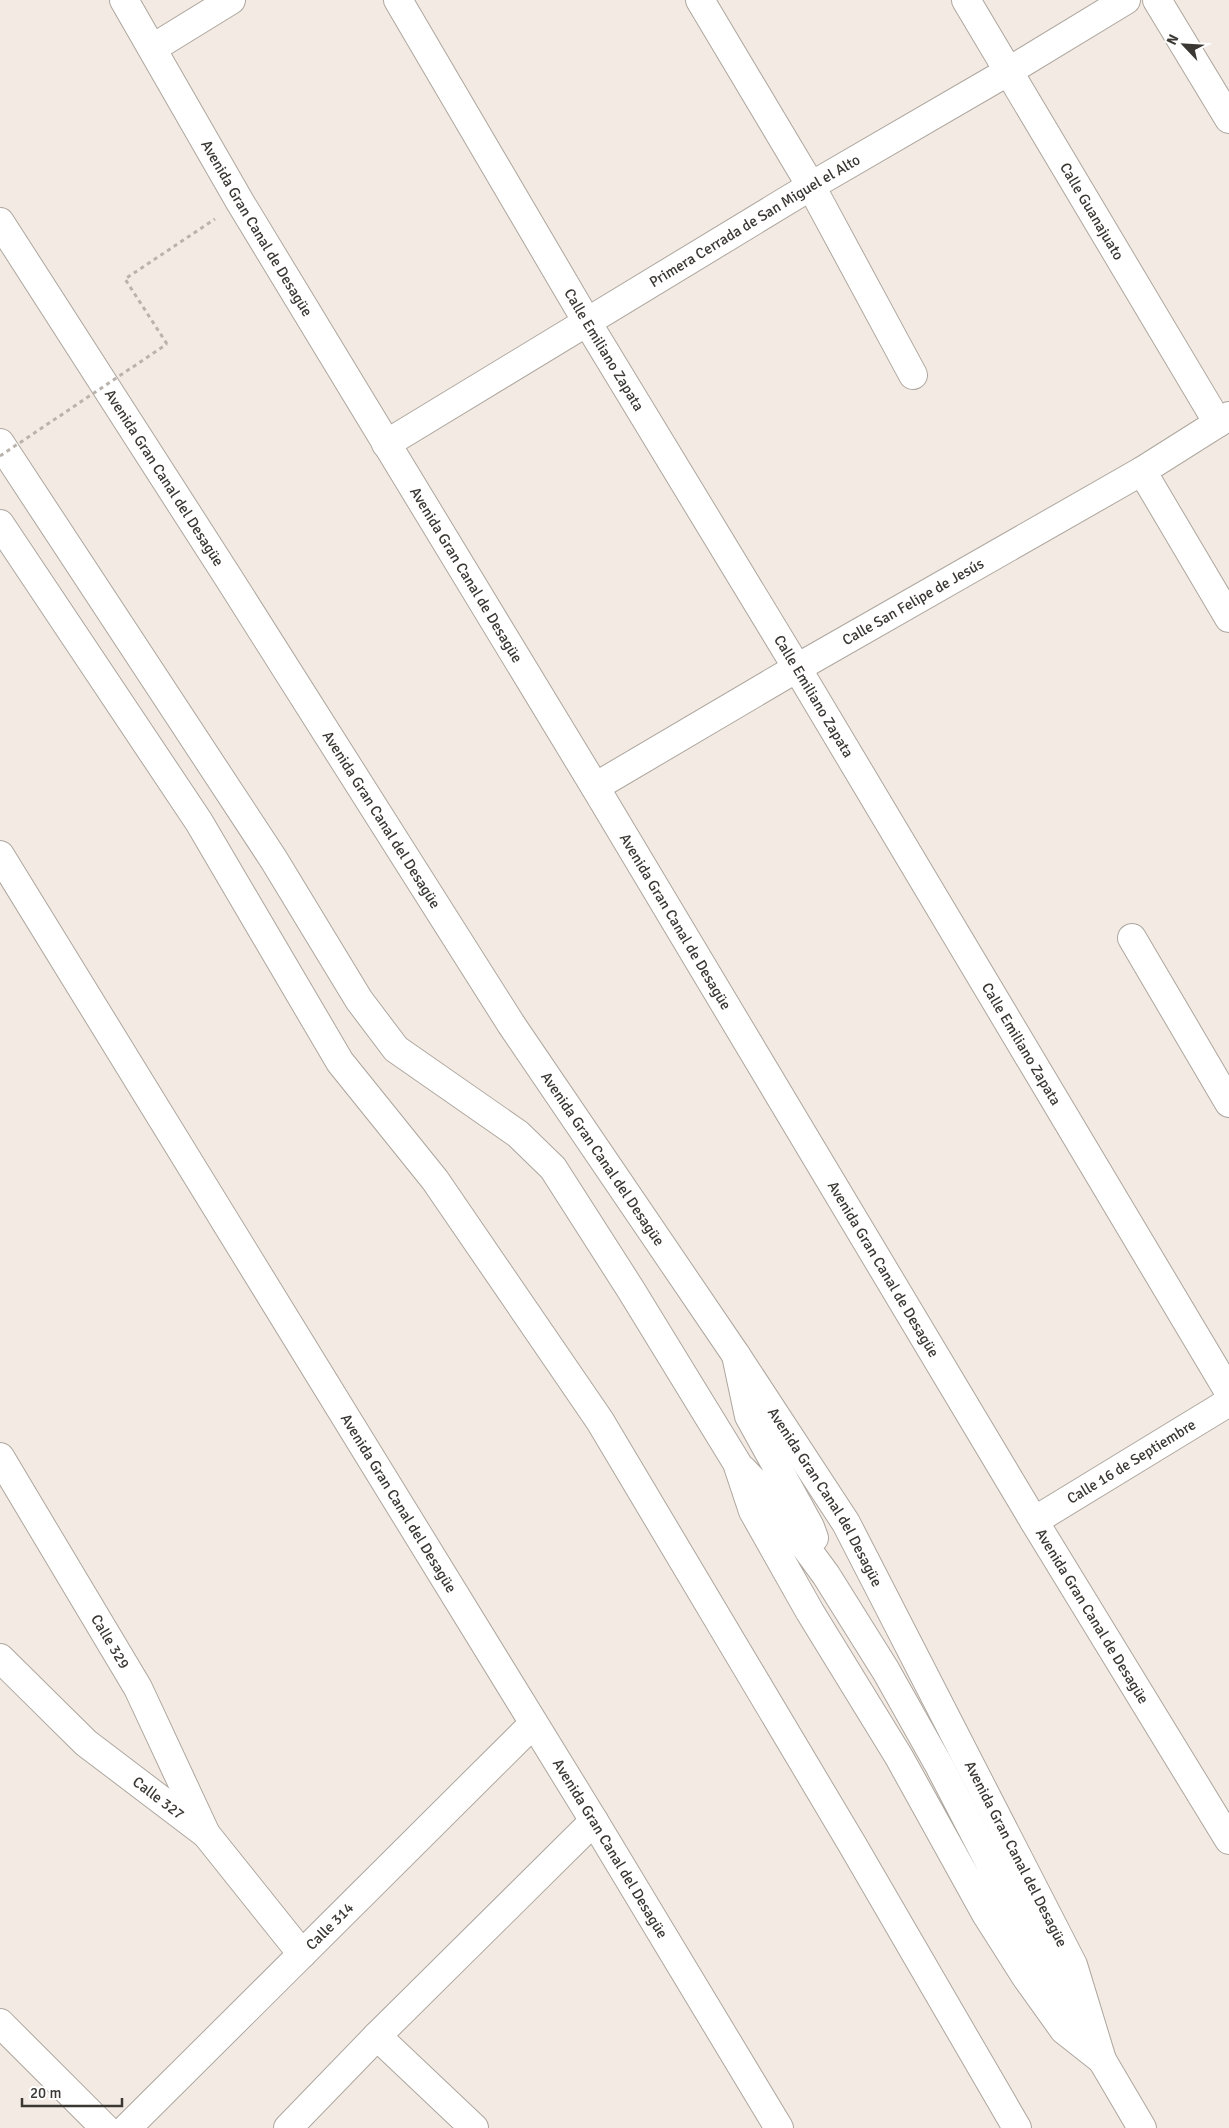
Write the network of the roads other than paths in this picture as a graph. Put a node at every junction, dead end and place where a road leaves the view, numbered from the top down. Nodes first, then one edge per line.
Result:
1 (124, 0) edge
2 (231, 0) edge
3 (398, 0) edge
4 (700, 0) edge
5 (966, 0) edge
6 (1126, 0) edge
7 (1157, 0) edge
8 (153, 48) junction
9 (1009, 71) junction
10 (1229, 119) edge
11 (811, 186) junction
12 (0, 222) edge
13 (587, 322) junction
14 (912, 375) dead end
15 (1224, 420) edge
16 (0, 444) edge
17 (386, 444) junction
18 (1142, 472) junction
19 (0, 524) edge
20 (1229, 618) edge
21 (797, 668) junction
22 (595, 787) junction
23 (0, 855) edge
24 (1132, 938) dead end
25 (1229, 1103) edge
26 (736, 1355) junction
27 (1229, 1392) edge
28 (1229, 1402) edge
29 (0, 1457) edge
30 (737, 1463) junction
31 (1034, 1521) junction
32 (826, 1575) junction
33 (0, 1658) edge
34 (533, 1724) junction
35 (940, 1767) junction
36 (930, 1814) junction
37 (594, 1821) junction
38 (1226, 1828) edge
39 (206, 1834) junction
40 (302, 1954) junction
41 (0, 2023) edge
42 (377, 2036) junction
43 (1102, 2060) junction
44 (106, 2128) edge
45 (127, 2128) edge
46 (288, 2128) edge
47 (474, 2128) edge
48 (779, 2128) edge
49 (1017, 2128) edge
50 (1142, 2128) edge

1 - 8 main road, Avenida Gran Canal de Desagüe
2 - 8 main road
3 - 13 main road, Calle Emiliano Zapata
4 - 11 main road
5 - 9 main road, Calle Guanajuato
6 - 9 main road, Primera Cerrada de San Miguel el Alto
7 - 10 main road
8 - 17 main road, Avenida Gran Canal de Desagüe
9 - 11 main road, Primera Cerrada de San Miguel el Alto
9 - 15 main road, Calle Guanajuato
11 - 13 main road, Primera Cerrada de San Miguel el Alto
11 - 14 main road
12 - 26 main road, Avenida Gran Canal del Desagüe
13 - 17 main road, Primera Cerrada de San Miguel el Alto
13 - 21 main road, Calle Emiliano Zapata
15 - 18 main road, Calle San Felipe de Jesús
16 - 30 main road
17 - 22 main road, Avenida Gran Canal de Desagüe
18 - 20 main road
18 - 21 main road, Calle San Felipe de Jesús
19 - 49 main road
21 - 22 main road, Calle San Felipe de Jesús
21 - 27 main road, Calle Emiliano Zapata
22 - 31 main road, Avenida Gran Canal de Desagüe
23 - 34 main road, Avenida Gran Canal del Desagüe
24 - 25 main road
26 - 32 main road
26 - 43 main road, Avenida Gran Canal del Desagüe
28 - 31 main road, Calle 16 de Septiembre
29 - 39 main road, Calle 329
30 - 32 main road
30 - 36 main road
31 - 38 main road, Avenida Gran Canal de Desagüe
32 - 35 main road
33 - 39 main road, Calle 327
34 - 37 main road, Avenida Gran Canal del Desagüe
34 - 40 main road, Calle 314
35 - 36 main road
35 - 43 main road
36 - 43 main road
37 - 42 main road
37 - 48 main road, Avenida Gran Canal del Desagüe
39 - 40 main road, Calle 327
40 - 45 main road, Calle 314
41 - 44 main road
42 - 46 main road
42 - 47 main road
43 - 50 main road, Avenida Gran Canal del Desagüe

